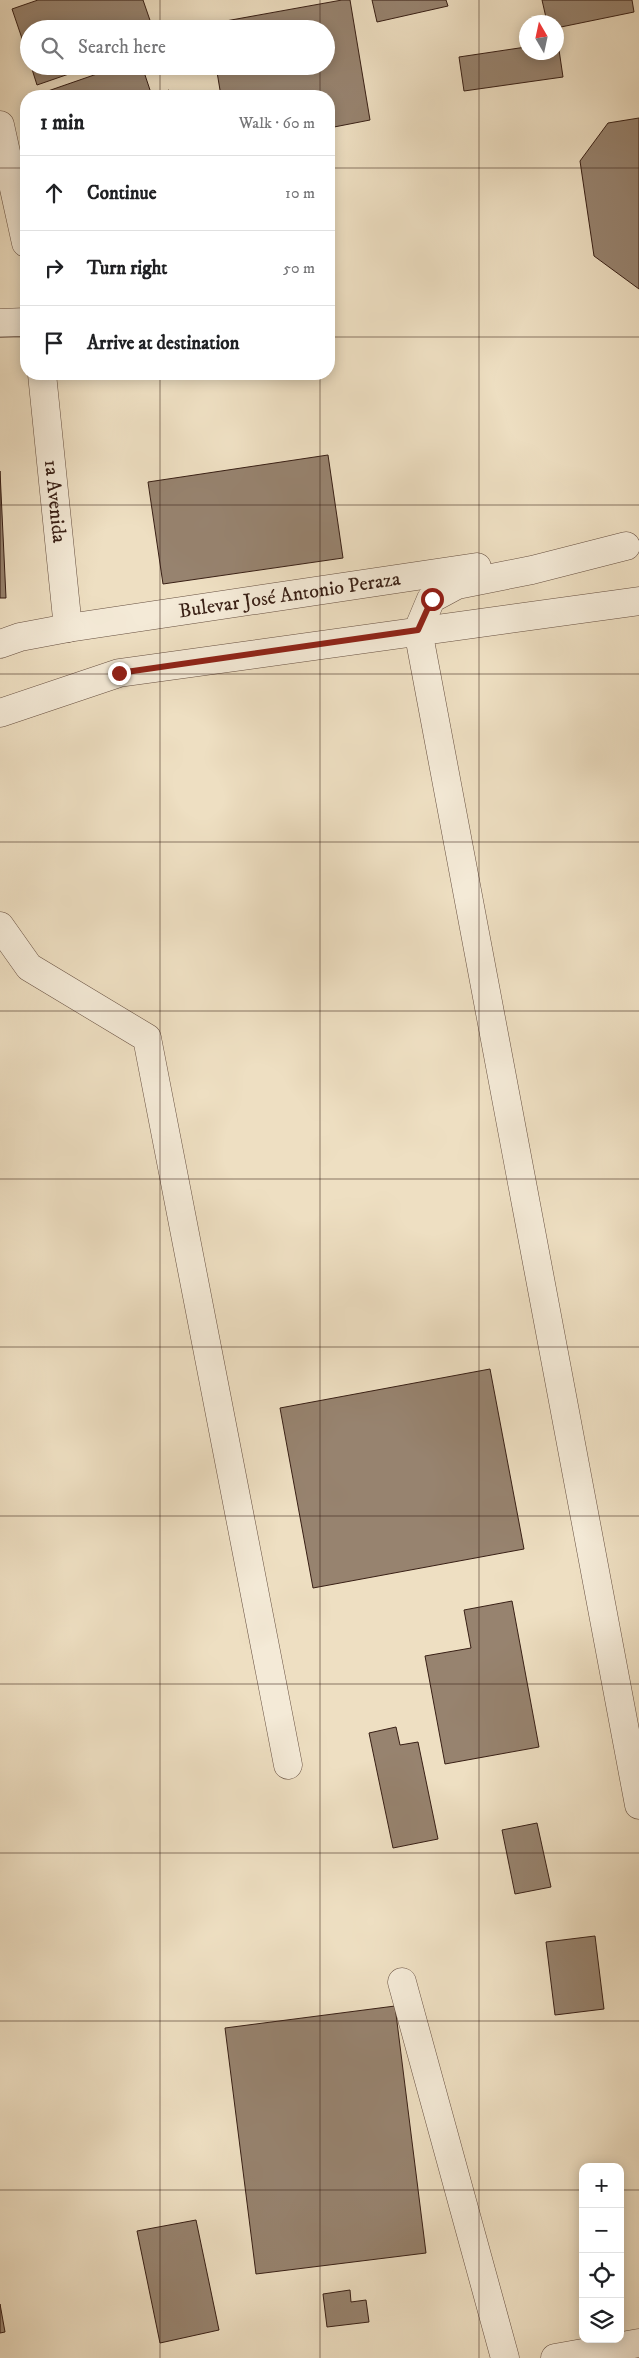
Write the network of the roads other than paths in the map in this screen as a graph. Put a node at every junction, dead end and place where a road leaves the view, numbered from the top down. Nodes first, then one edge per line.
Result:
1 (0, 125) edge
2 (20, 216) edge
3 (20, 322) edge
4 (0, 323) edge
5 (43, 380) edge
6 (632, 545) edge
7 (639, 601) edge
8 (68, 628) junction
9 (418, 630) junction
10 (0, 644) edge
11 (0, 713) edge
12 (0, 926) edge
13 (288, 1765) dead end
14 (639, 1805) edge
15 (402, 1982) dead end
16 (639, 2343) edge
17 (504, 2358) edge
18 (555, 2358) edge

1 - 2 street
3 - 4 street
5 - 8 street, 1a Avenida
6 - 8 street, Bulevar José Antonio Peraza
6 - 9 street
7 - 9 street
8 - 10 street, Bulevar José Antonio Peraza
9 - 11 street
9 - 14 street
12 - 13 street
15 - 17 street
16 - 18 street

